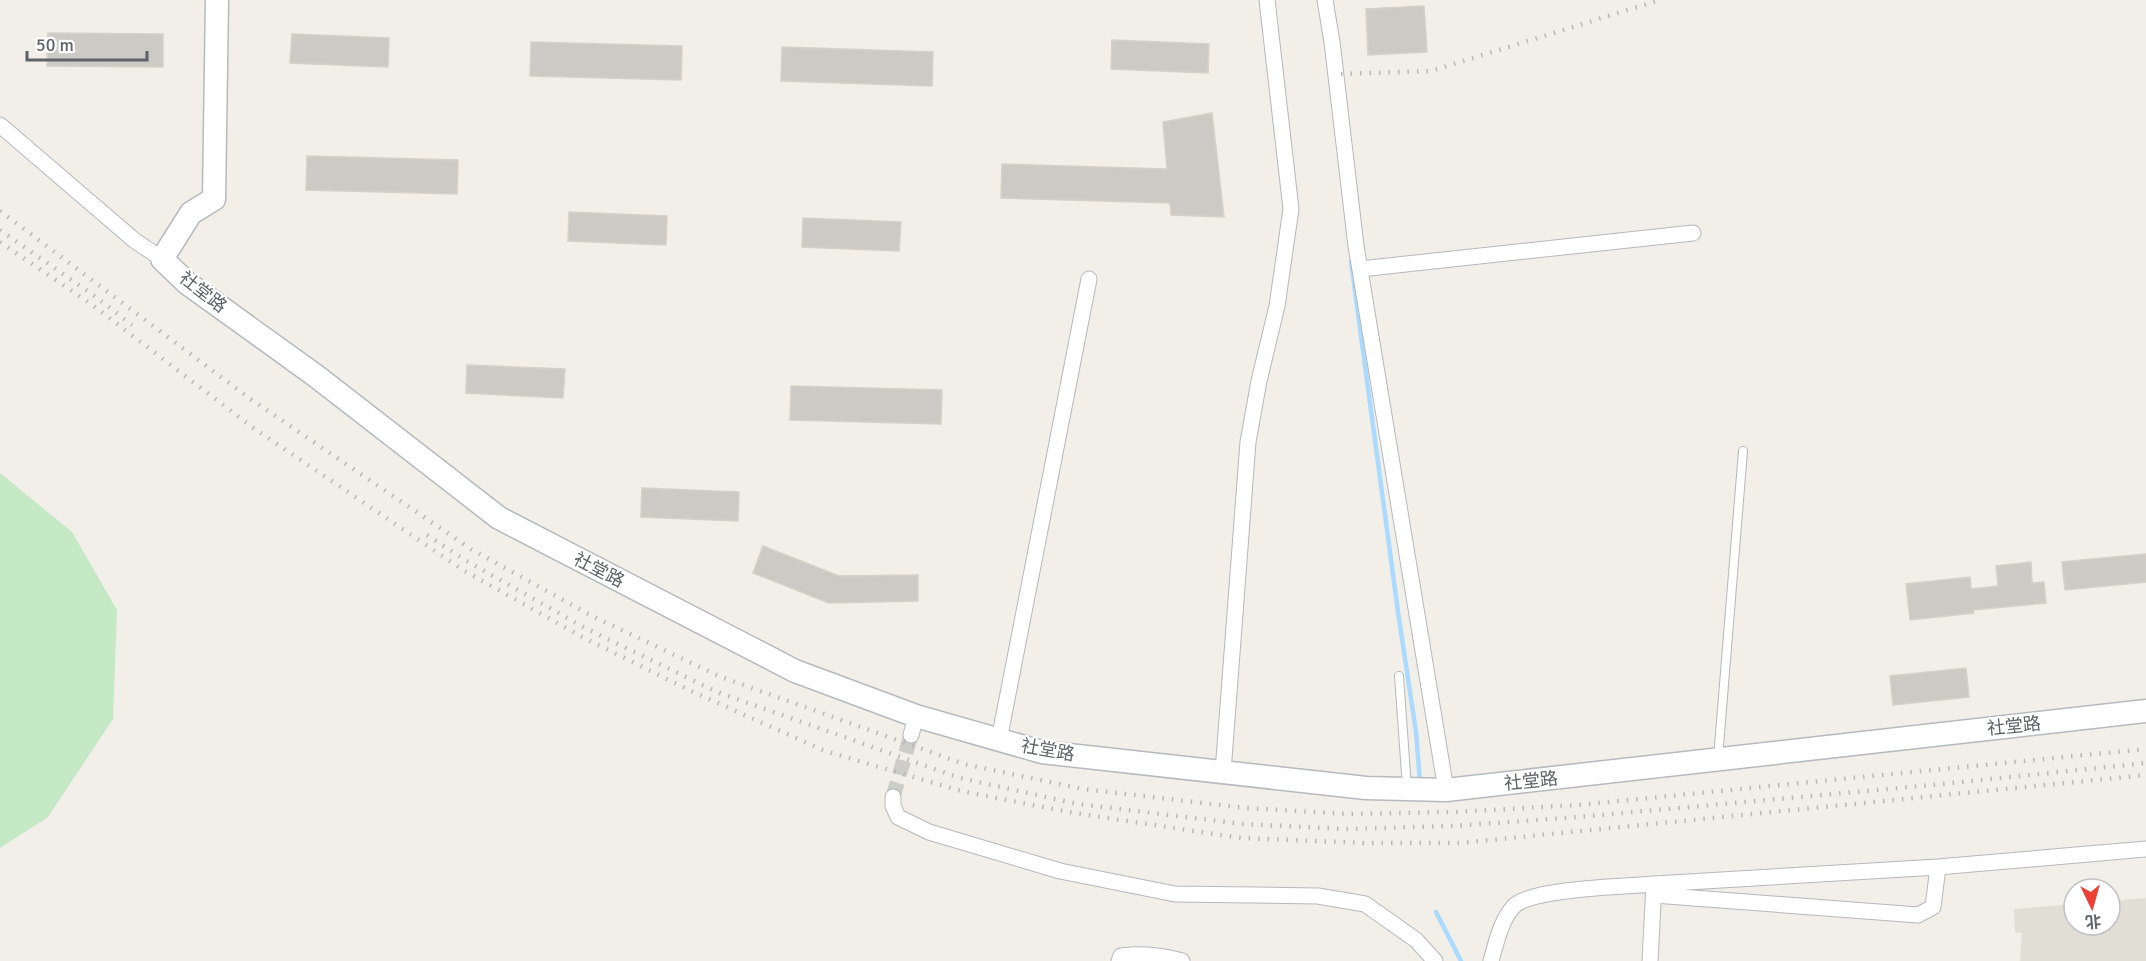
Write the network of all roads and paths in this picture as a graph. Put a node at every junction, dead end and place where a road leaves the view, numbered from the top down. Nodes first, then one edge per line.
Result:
1 (217, 0) edge
2 (1267, 0) edge
3 (1324, 0) edge
4 (0, 125) edge
5 (1693, 233) dead end
6 (162, 260) junction
7 (1360, 269) junction
8 (1089, 279) dead end
9 (1743, 451) dead end
10 (1399, 676) dead end
11 (2146, 711) edge
12 (999, 740) junction
13 (1718, 759) junction
14 (1223, 772) junction
15 (1407, 789) junction
16 (1446, 790) junction
17 (893, 797) tunnel mouth
18 (2146, 849) edge
19 (1938, 867) junction
20 (1654, 890) junction
21 (1119, 961) edge
22 (1182, 961) edge
23 (1435, 961) edge
24 (1491, 961) edge
25 (1650, 961) edge

1 - 6 street, 社堂路
2 - 14 street
3 - 7 street
4 - 6 street
5 - 7 street
6 - 12 street, 社堂路
7 - 16 street
8 - 12 street
9 - 13 lane
10 - 15 lane
11 - 13 street, 社堂路
12 - 14 street, 社堂路
13 - 16 street, 社堂路
14 - 15 street, 社堂路
15 - 16 street, 社堂路
17 - 23 street
18 - 19 street
19 - 20 street
19 - 20 street
20 - 24 street
20 - 25 street
21 - 22 street

